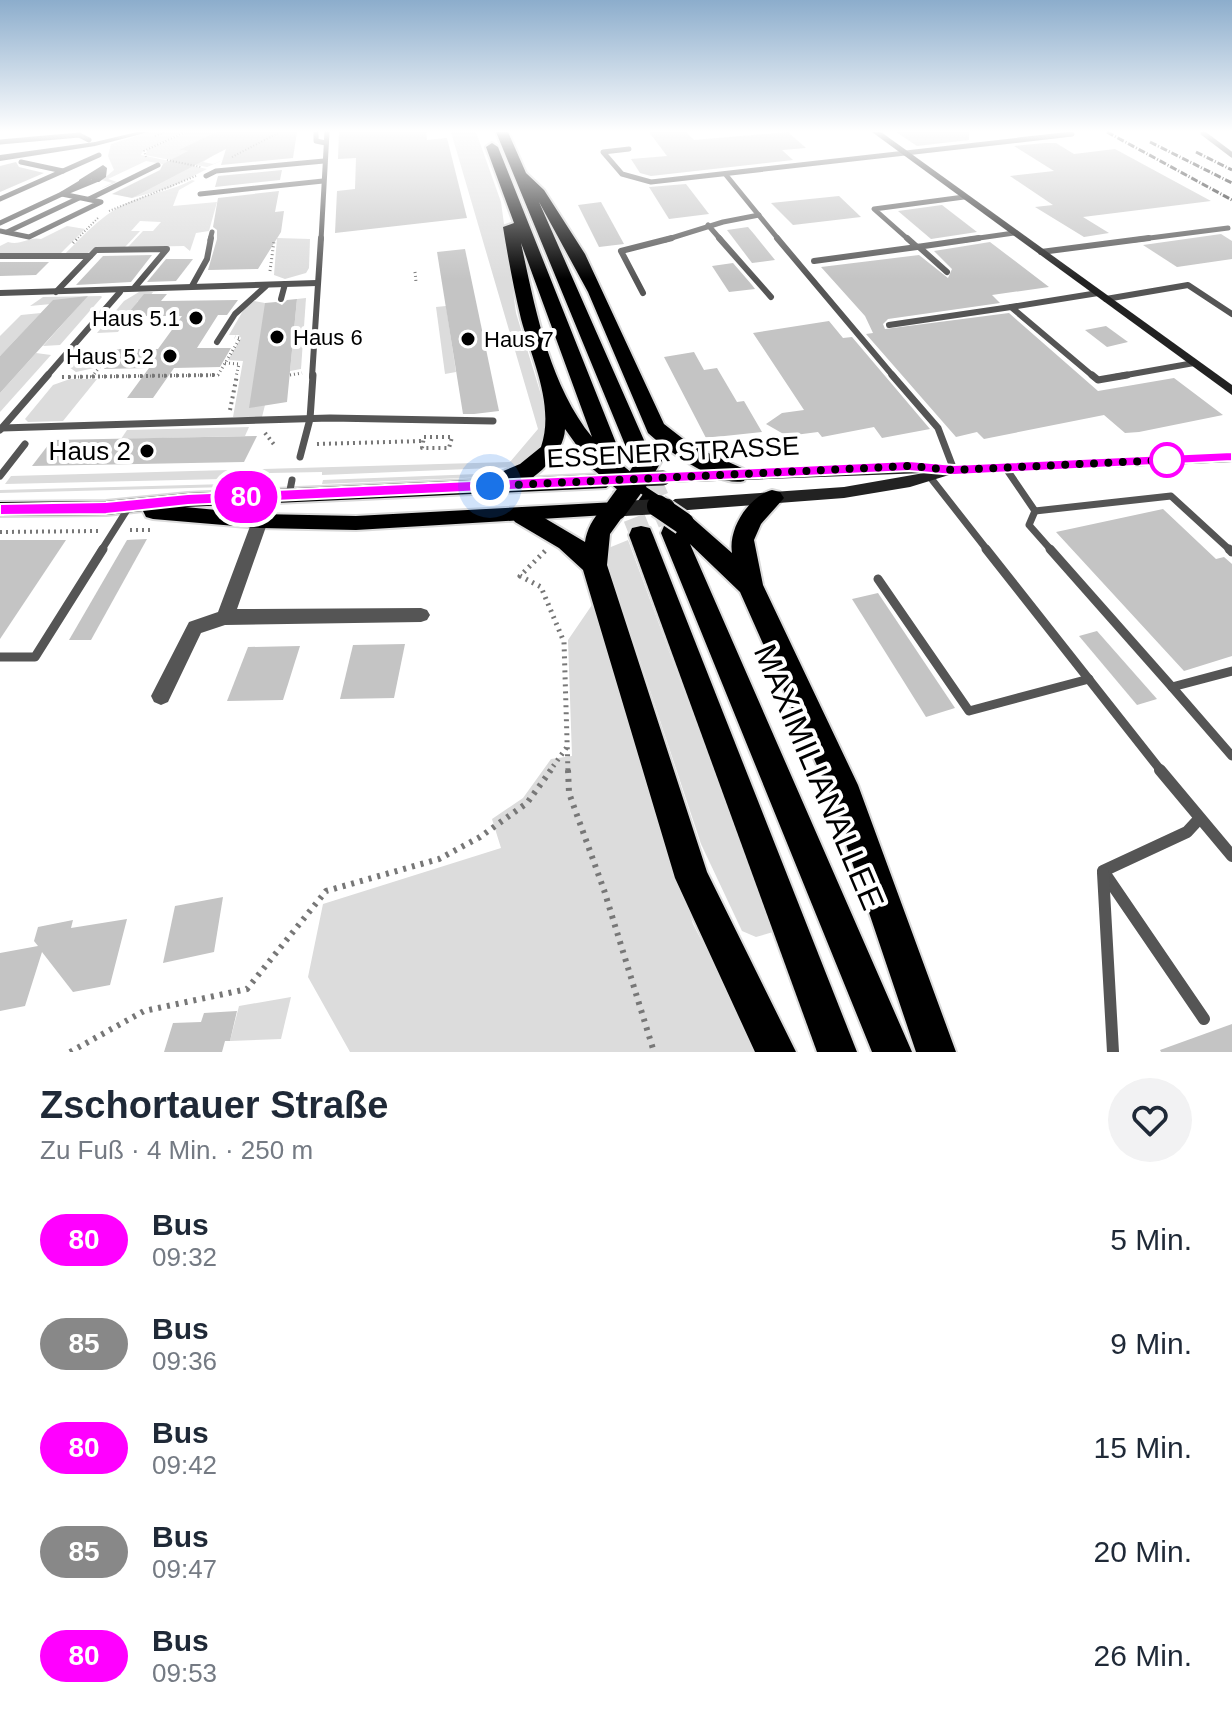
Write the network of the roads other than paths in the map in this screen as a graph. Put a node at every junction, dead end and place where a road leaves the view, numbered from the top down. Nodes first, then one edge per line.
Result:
1 (41, 181) edge
2 (93, 181) edge
3 (122, 181) edge
4 (323, 181) joint
5 (506, 181) edge
6 (524, 181) edge
7 (530, 181) edge
8 (731, 181) edge
9 (942, 181) edge
10 (82, 182) edge
11 (62, 194) junction
12 (200, 194) dead end
13 (511, 194) junction
14 (80, 197) junction
15 (964, 197) junction
16 (0, 199) edge
17 (89, 199) junction
18 (759, 215) junction
19 (0, 223) edge
20 (708, 225) junction
21 (1228, 228) dead end
22 (4, 232) edge
23 (212, 232) dead end
24 (1014, 233) junction
25 (918, 247) junction
26 (1041, 252) junction
27 (0, 256) edge
28 (90, 256) junction
29 (814, 261) dead end
30 (947, 272) dead end
31 (317, 283) junction
32 (285, 284) junction
33 (267, 285) junction
34 (192, 286) junction
35 (135, 287) junction
36 (55, 292) junction
37 (120, 292) junction
38 (0, 293) edge
39 (643, 293) dead end
40 (1102, 296) junction
41 (771, 297) dead end
42 (281, 299) dead end
43 (1011, 307) junction
44 (1232, 314) edge
45 (889, 325) dead end
46 (217, 342) dead end
47 (1194, 363) junction
48 (551, 384) junction
49 (1232, 391) edge
50 (310, 419) junction
51 (493, 421) dead end
52 (3, 425) edge
53 (655, 428) junction
54 (25, 444) dead end
55 (644, 451) junction
56 (602, 453) junction
57 (300, 457) dead end
58 (1232, 457) edge
59 (1005, 467) junction
60 (954, 470) junction
61 (736, 475) junction
62 (0, 476) edge
63 (930, 477) junction
64 (625, 482) junction
65 (490, 486) junction
66 (772, 498) junction
67 (106, 508) junction
68 (0, 509) edge
69 (127, 510) junction
70 (1035, 511) junction
71 (523, 516) junction
72 (658, 519) junction
73 (260, 521) junction
74 (1232, 552) edge
75 (594, 565) junction
76 (878, 579) dead end
77 (750, 585) junction
78 (421, 615) dead end
79 (225, 617) junction
80 (0, 657) edge
81 (1232, 671) edge
82 (1089, 679) junction
83 (1172, 687) junction
84 (161, 696) dead end
85 (1232, 756) edge
86 (1199, 819) junction
87 (1232, 856) edge
88 (1103, 871) junction
89 (1204, 1019) dead end
90 (776, 1052) edge
91 (837, 1052) edge
92 (892, 1052) edge
93 (936, 1052) edge
94 (1113, 1052) edge

1 - 16 lane
2 - 11 lane
3 - 17 lane
4 - 12 lane
4 - 31 lane
5 - 13 highway
6 - 55 highway
7 - 53 highway
8 - 18 lane
9 - 15 main road
10 - 11 lane
11 - 14 lane
11 - 19 lane
13 - 48 highway
13 - 56 highway
14 - 17 lane
14 - 22 lane
15 - 24 main road
15 - 25 lane
17 - 22 lane
18 - 20 lane
18 - 60 lane
20 - 39 lane
20 - 41 lane
21 - 26 lane
23 - 34 lane
24 - 25 lane
24 - 26 main road
25 - 29 lane
25 - 30 lane
26 - 40 main road
27 - 28 lane
28 - 35 lane
28 - 36 lane
31 - 32 lane
31 - 50 lane
32 - 33 lane
32 - 42 lane
33 - 34 lane
33 - 46 lane
34 - 35 lane
35 - 37 lane
36 - 37 lane
36 - 38 lane
37 - 52 lane
40 - 43 lane
40 - 44 lane
40 - 47 main road
43 - 45 lane
43 - 47 lane
47 - 49 main road
48 - 56 highway
48 - 65 highway
50 - 51 lane
50 - 52 lane
50 - 57 lane
53 - 55 highway
53 - 61 highway
54 - 62 lane
55 - 64 highway, bridge
56 - 64 highway, bridge
58 - 59 main road, ESSENER STRASSE
59 - 60 main road, ESSENER STRASSE
59 - 70 lane
60 - 61 main road, ESSENER STRASSE
60 - 63 main road, ESSENER STRASSE
61 - 64 main road, ESSENER STRASSE, bridge
63 - 66 main road, ESSENER STRASSE
63 - 82 lane
64 - 65 main road, ESSENER STRASSE
64 - 72 highway, bridge
64 - 72 highway
65 - 67 main road, ESSENER STRASSE
66 - 72 main road, ESSENER STRASSE
66 - 77 highway
67 - 68 main road, ESSENER STRASSE
67 - 69 main road, ESSENER STRASSE
69 - 73 main road, ESSENER STRASSE
69 - 80 lane
70 - 74 lane
70 - 83 lane
71 - 72 main road, ESSENER STRASSE
71 - 73 main road, ESSENER STRASSE
71 - 75 highway
72 - 75 highway
72 - 77 highway
72 - 91 highway
72 - 92 highway, MAXIMILIANALLEE
73 - 79 street
75 - 90 highway
76 - 82 lane
77 - 93 highway
78 - 79 street
79 - 84 street
81 - 83 lane
82 - 86 lane
83 - 85 lane
86 - 87 lane
86 - 88 lane
88 - 89 lane
88 - 94 lane

